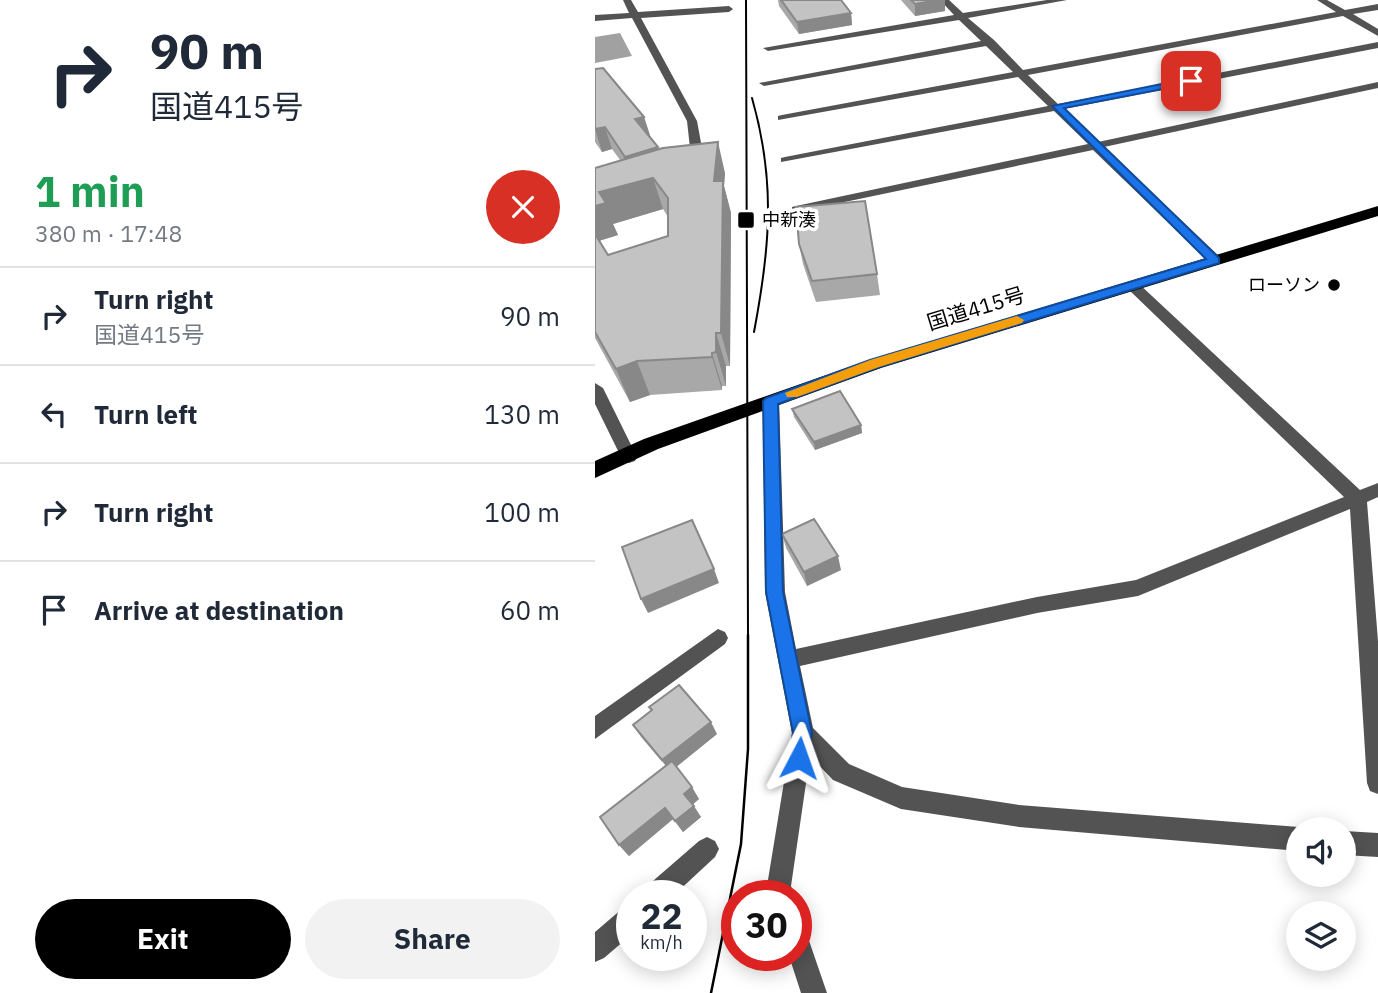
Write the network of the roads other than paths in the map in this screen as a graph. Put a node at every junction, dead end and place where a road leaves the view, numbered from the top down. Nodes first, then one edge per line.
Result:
1 (627, 0) edge
2 (944, 0) edge
3 (1063, 0) edge
4 (1321, 0) edge
5 (1378, 7) edge
6 (729, 9) dead end
7 (1343, 13) junction
8 (636, 15) junction
9 (595, 18) edge
10 (963, 18) junction
11 (1378, 33) edge
12 (991, 42) junction
13 (1378, 45) edge
14 (768, 48) dead end
15 (1021, 72) junction
16 (764, 83) dead end
17 (1378, 85) edge
18 (1056, 106) junction
19 (782, 118) dead end
20 (1097, 146) junction
21 (785, 160) dead end
22 (680, 166) edge
23 (796, 210) edge
24 (1378, 211) edge
25 (1215, 260) junction
26 (1132, 285) junction
27 (595, 388) edge
28 (771, 401) junction
29 (629, 457) junction
30 (595, 470) edge
31 (1378, 490) edge
32 (1358, 499) junction
33 (718, 638) dead end
34 (790, 659) junction
35 (595, 729) edge
36 (803, 733) junction
37 (1378, 783) edge
38 (1286, 838) edge
39 (1356, 844) edge
40 (1378, 845) edge
41 (707, 849) dead end
42 (673, 880) edge
43 (780, 880) edge
44 (616, 930) edge
45 (595, 949) edge
46 (807, 971) edge
47 (814, 993) edge

1 - 8 street
2 - 10 street
3 - 10 street
4 - 7 street
5 - 7 street
6 - 8 street
7 - 11 street
7 - 15 street
8 - 9 street
8 - 22 street
10 - 12 street
10 - 14 street
12 - 15 street
12 - 16 street
13 - 18 street
15 - 18 street
15 - 19 street
17 - 20 street
18 - 20 street
18 - 21 street
20 - 23 street
20 - 25 street
24 - 25 highway, 国道415号
25 - 26 highway, 国道415号
26 - 28 highway, 国道415号
26 - 32 street
27 - 29 street
28 - 29 highway, 国道415号
28 - 34 street
29 - 30 highway, 国道415号
31 - 32 street
32 - 34 street
32 - 37 street
33 - 35 street
34 - 36 street
36 - 38 street
36 - 43 street
39 - 40 street
41 - 42 street
44 - 45 street
46 - 47 street

